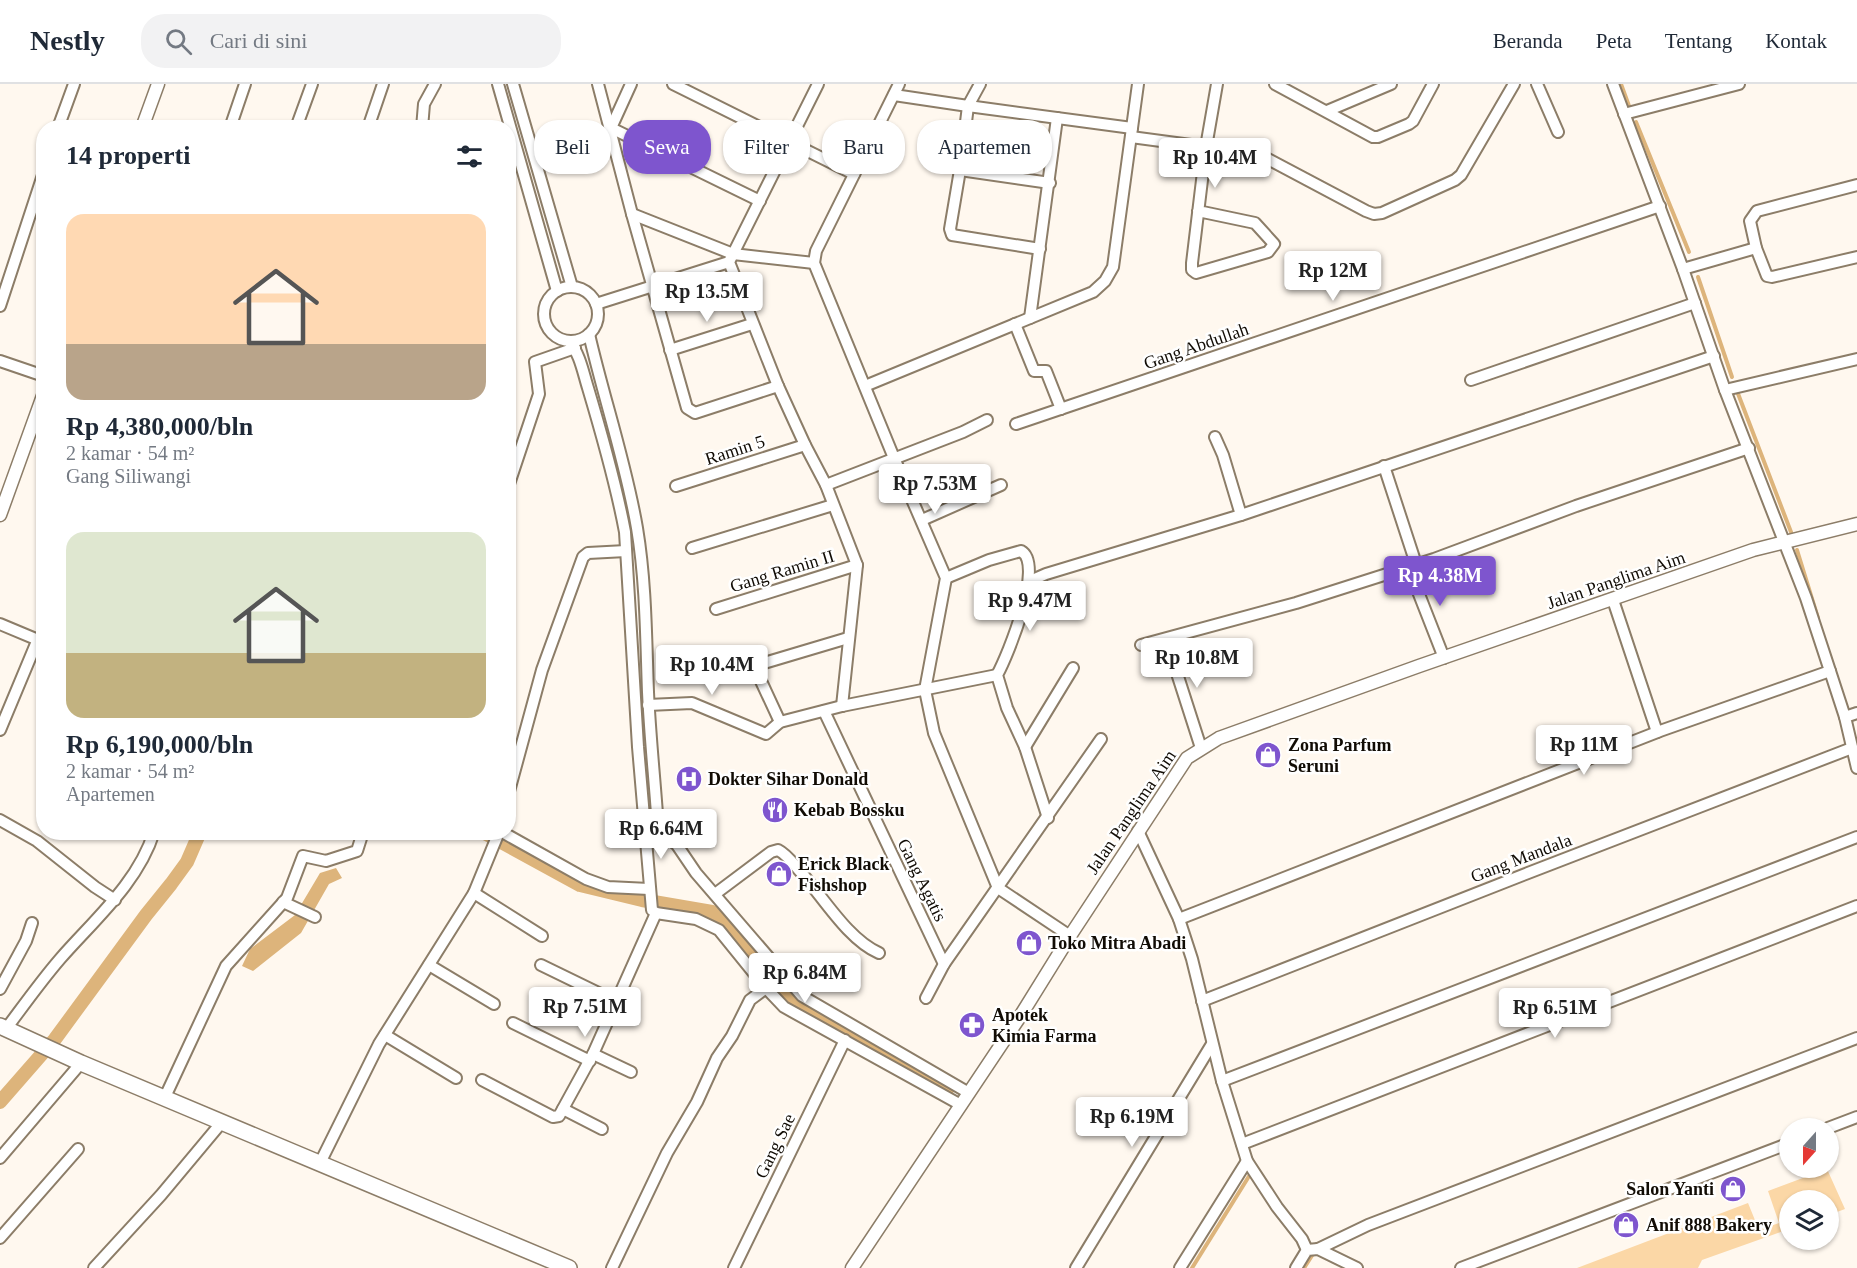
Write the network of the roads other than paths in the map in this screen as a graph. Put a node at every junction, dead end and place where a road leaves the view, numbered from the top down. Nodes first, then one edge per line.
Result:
1 (74, 84) edge
2 (158, 84) edge
3 (245, 84) edge
4 (312, 84) edge
5 (383, 84) edge
6 (435, 84) edge
7 (498, 84) edge
8 (513, 84) edge
9 (598, 84) edge
10 (631, 84) edge
11 (673, 84) edge
12 (818, 84) edge
13 (980, 84) edge
14 (1138, 84) edge
15 (1217, 84) edge
16 (1275, 84) edge
17 (1391, 84) edge
18 (1433, 84) edge
19 (1514, 84) edge
20 (1537, 84) edge
21 (1612, 84) edge
22 (1739, 84) edge
23 (897, 89) edge
24 (968, 106) junction
25 (1327, 111) junction
26 (1624, 114) junction
27 (1057, 118) junction
28 (61, 120) edge
29 (145, 120) edge
30 (233, 120) edge
31 (299, 120) edge
32 (371, 120) edge
33 (423, 120) edge
34 (508, 120) edge
35 (609, 120) edge
36 (747, 120) edge
37 (800, 120) edge
38 (881, 120) edge
39 (966, 120) edge
40 (611, 128) junction
41 (1132, 132) junction
42 (1558, 132) dead end
43 (516, 147) edge
44 (1206, 147) junction
45 (774, 174) edge
46 (854, 174) edge
47 (959, 174) edge
48 (988, 174) edge
49 (1050, 183) junction
50 (1857, 185) edge
51 (36, 196) edge
52 (760, 201) junction
53 (1660, 206) junction
54 (1198, 212) junction
55 (632, 214) junction
56 (1756, 248) junction
57 (1040, 249) junction
58 (1857, 257) edge
59 (731, 258) junction
60 (814, 262) junction
61 (1683, 269) junction
62 (653, 285) junction
63 (572, 287) junction
64 (557, 291) junction
65 (1695, 303) junction
66 (596, 304) junction
67 (0, 306) edge
68 (1030, 318) junction
69 (752, 324) junction
70 (1015, 324) junction
71 (589, 334) junction
72 (572, 344) junction
73 (670, 350) junction
74 (1714, 356) junction
75 (1857, 359) edge
76 (0, 361) edge
77 (36, 373) edge
78 (1471, 380) dead end
79 (778, 386) junction
80 (865, 386) junction
81 (1725, 390) junction
82 (1061, 409) junction
83 (36, 415) edge
84 (987, 420) dead end
85 (1016, 424) dead end
86 (1215, 437) dead end
87 (804, 445) junction
88 (1749, 448) junction
89 (894, 459) junction
90 (516, 463) edge
91 (1384, 466) junction
92 (826, 485) junction
93 (1000, 485) dead end
94 (676, 486) dead end
95 (833, 505) junction
96 (0, 515) edge
97 (1241, 515) junction
98 (922, 520) junction
99 (1857, 524) edge
100 (1782, 541) junction
101 (692, 548) dead end
102 (626, 551) junction
103 (857, 565) junction
104 (1412, 565) junction
105 (946, 578) junction
106 (1030, 581) junction
107 (1613, 600) junction
108 (716, 609) dead end
109 (0, 624) edge
110 (36, 638) edge
111 (848, 638) junction
112 (1166, 639) junction
113 (1141, 645) dead end
114 (36, 651) edge
115 (1444, 658) junction
116 (1073, 668) dead end
117 (1830, 671) junction
118 (997, 675) junction
119 (925, 690) junction
120 (648, 705) junction
121 (842, 706) junction
122 (824, 711) junction
123 (1857, 713) edge
124 (1845, 717) junction
125 (780, 722) junction
126 (0, 730) edge
127 (1657, 732) junction
128 (1101, 740) dead end
129 (1025, 747) junction
130 (1201, 748) junction
131 (1852, 748) junction
132 (516, 766) edge
133 (1857, 768) edge
134 (1048, 818) junction
135 (0, 819) edge
136 (658, 828) junction
137 (645, 830) junction
138 (1138, 831) junction
139 (1857, 837) edge
140 (152, 840) edge
141 (360, 840) edge
142 (496, 840) edge
143 (511, 840) edge
144 (998, 888) junction
145 (649, 890) junction
146 (474, 893) junction
147 (715, 894) junction
148 (115, 900) junction
149 (283, 902) junction
150 (1857, 906) edge
151 (653, 910) junction
152 (315, 917) dead end
153 (1179, 919) junction
154 (32, 923) dead end
155 (542, 936) dead end
156 (1070, 936) junction
157 (879, 953) dead end
158 (944, 964) junction
159 (429, 965) junction
160 (541, 965) dead end
161 (766, 988) junction
162 (0, 989) edge
163 (926, 998) dead end
164 (1202, 1001) junction
165 (617, 1002) junction
166 (494, 1004) dead end
167 (513, 1023) dead end
168 (3, 1027) edge
169 (385, 1035) junction
170 (1857, 1038) edge
171 (845, 1040) junction
172 (1212, 1044) junction
173 (592, 1058) junction
174 (81, 1063) junction
175 (631, 1072) dead end
176 (456, 1078) dead end
177 (482, 1080) dead end
178 (1222, 1081) junction
179 (969, 1093) junction
180 (165, 1097) junction
181 (961, 1105) junction
182 (563, 1109) junction
183 (1857, 1117) edge
184 (222, 1122) junction
185 (1839, 1124) edge
186 (602, 1129) dead end
187 (1242, 1144) junction
188 (1779, 1147) edge
189 (78, 1149) dead end
190 (0, 1158) edge
191 (1248, 1161) junction
192 (320, 1163) junction
193 (0, 1238) edge
194 (1313, 1249) junction
195 (557, 1266) edge
196 (94, 1268) edge
197 (612, 1268) edge
198 (734, 1268) edge
199 (852, 1268) edge
200 (1076, 1268) edge
201 (1180, 1268) edge
202 (1296, 1268) edge
203 (1357, 1268) edge
204 (1461, 1268) edge

1 - 28 street
2 - 29 street
3 - 30 street
4 - 31 street
5 - 32 street
6 - 33 street
7 - 34 street
8 - 63 street
9 - 35 street
10 - 40 street
11 - 36 street
12 - 37 street
13 - 24 street
14 - 41 street
15 - 44 street
16 - 25 street
17 - 25 street
18 - 25 street
19 - 44 street
20 - 42 street
21 - 26 street
22 - 26 street
23 - 24 street
23 - 38 street
24 - 27 street
24 - 39 street
26 - 53 street
27 - 41 street
27 - 49 street
40 - 52 street
40 - 55 street
41 - 44 street
41 - 68 street
43 - 64 street
44 - 54 street
45 - 52 street
46 - 60 street
47 - 57 street
48 - 49 street
49 - 57 street
50 - 56 street
51 - 67 street
52 - 59 street
53 - 61 street
53 - 82 street, Gang Abdullah
54 - 54 street
55 - 59 street
55 - 62 street
56 - 58 street
56 - 61 street
57 - 68 street
59 - 60 street
59 - 62 street
59 - 69 street
60 - 80 street
61 - 65 street
62 - 66 street
62 - 73 street
63 - 64 street
63 - 66 street
64 - 72 street
65 - 74 street
65 - 78 street
66 - 71 street
68 - 70 street
69 - 73 street
69 - 79 street
70 - 80 street
70 - 82 street
71 - 72 street
71 - 120 street
72 - 90 street
72 - 102 street
73 - 79 street
74 - 81 street
74 - 91 street
75 - 81 street
76 - 77 street
79 - 87 street
80 - 89 street
81 - 88 street
82 - 85 street, Gang Abdullah
83 - 96 street
84 - 89 street
86 - 97 street
87 - 92 street
87 - 94 street, Ramin 5
88 - 100 street
88 - 104 street
89 - 92 street
89 - 98 street
91 - 97 street
91 - 104 street
92 - 95 street
93 - 98 street
95 - 101 street
95 - 103 street
97 - 106 street
98 - 105 street
99 - 100 street, Jalan Panglima Aim
100 - 107 street, Jalan Panglima Aim
100 - 117 street
102 - 132 street
102 - 137 street
103 - 108 street, Gang Ramin II
103 - 111 street
104 - 112 street
104 - 115 street
105 - 106 street
105 - 119 street
106 - 118 street
107 - 115 street, Jalan Panglima Aim
107 - 127 street
109 - 110 street
111 - 121 street
111 - 125 street
112 - 113 street
112 - 130 street
114 - 126 street
115 - 130 street, Jalan Panglima Aim
116 - 129 street
117 - 124 street
117 - 127 street
118 - 119 street
118 - 129 street
119 - 121 street
119 - 144 street
120 - 125 street
120 - 136 street
121 - 122 street
122 - 125 street
122 - 158 street, Gang Agatis
123 - 124 street
124 - 131 street
127 - 153 street
128 - 134 street
129 - 134 street
130 - 138 street, Jalan Panglima Aim
131 - 133 street
131 - 164 street, Gang Mandala
134 - 144 street
135 - 148 street
136 - 137 street
136 - 147 street
137 - 145 street
138 - 153 street
138 - 156 street, Jalan Panglima Aim
139 - 178 street
140 - 148 street
141 - 149 street
142 - 146 street
143 - 145 street
144 - 156 street
144 - 158 street
145 - 151 street
146 - 155 street
146 - 159 street
147 - 157 street
147 - 179 street
148 - 168 street
149 - 152 street
149 - 180 street
150 - 187 street
151 - 161 street
151 - 165 street
153 - 164 street
154 - 162 street
156 - 179 street, Jalan Panglima Aim
158 - 163 street
159 - 166 street
159 - 169 street
160 - 165 street
161 - 171 street
161 - 197 street
164 - 172 street
165 - 173 street
167 - 173 street
168 - 174 main road
169 - 176 street
169 - 192 street
170 - 194 street
171 - 181 street
171 - 198 street, Gang Sae
172 - 178 street
172 - 200 street
173 - 175 street
173 - 182 street
174 - 180 main road
174 - 190 street
177 - 182 street
178 - 187 street
179 - 181 street, Jalan Panglima Aim
180 - 184 main road
181 - 199 street, Jalan Panglima Aim
182 - 186 street
183 - 185 street
184 - 192 main road
184 - 196 street
187 - 191 street
188 - 204 street
189 - 193 street
191 - 194 street
191 - 201 street
192 - 195 main road
194 - 202 street
194 - 203 street

